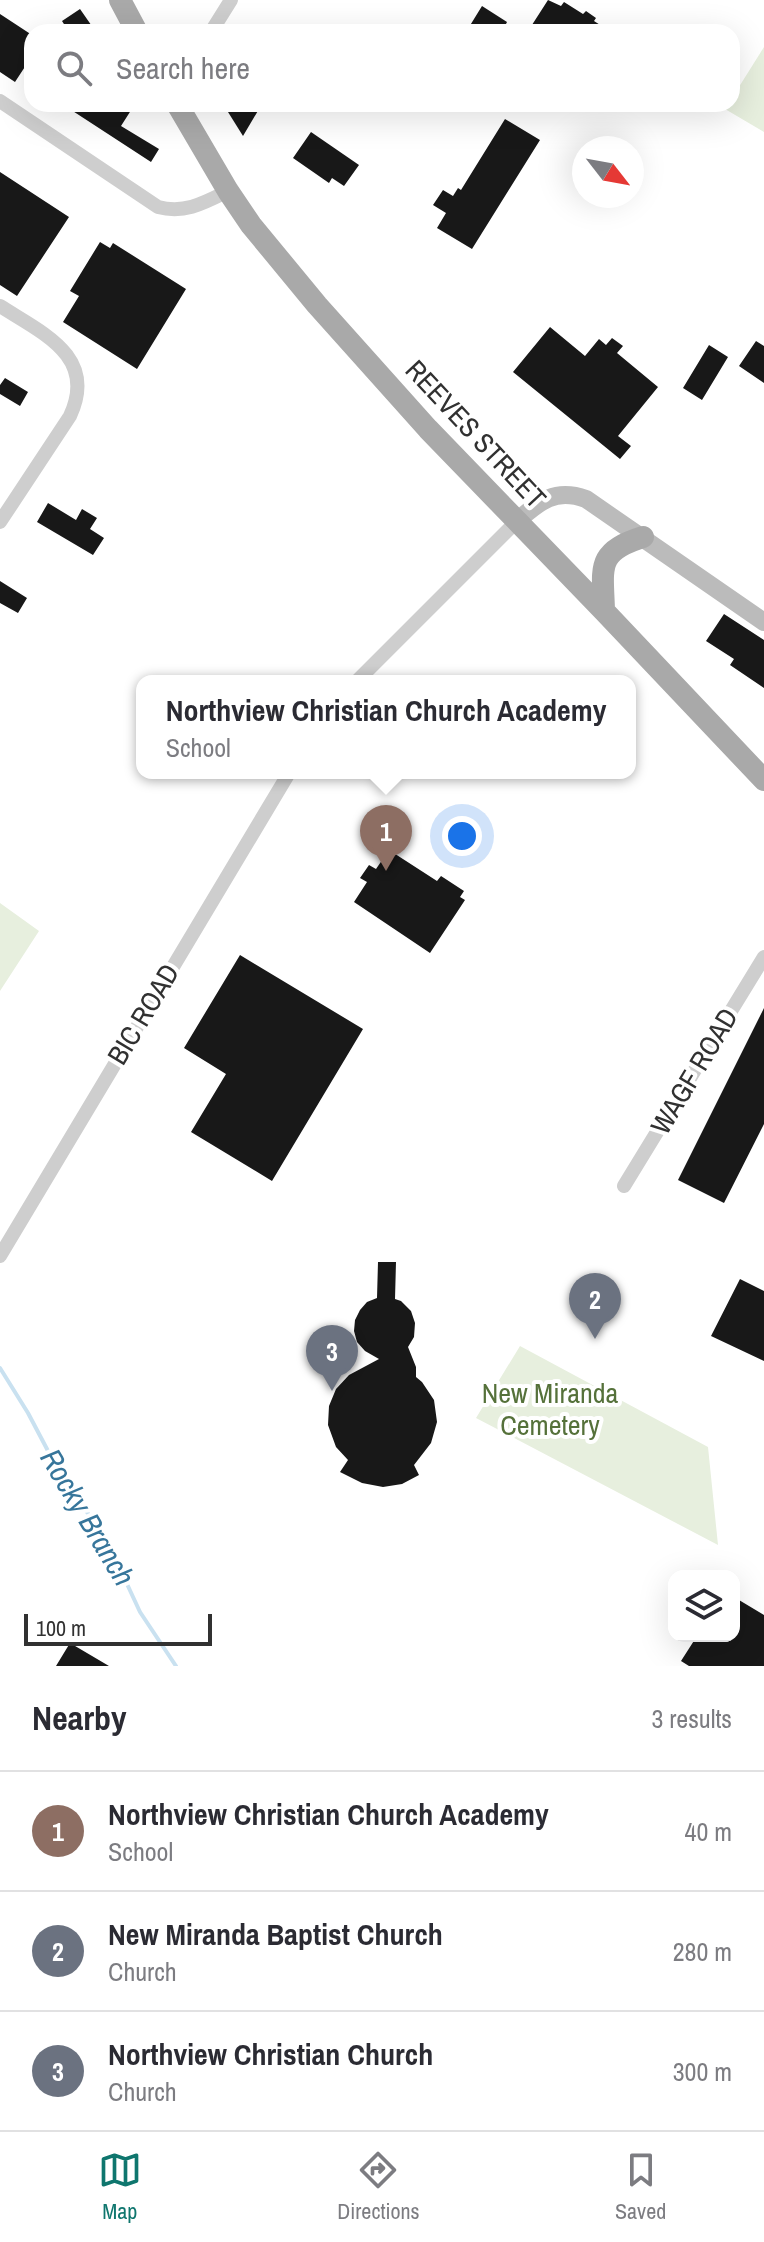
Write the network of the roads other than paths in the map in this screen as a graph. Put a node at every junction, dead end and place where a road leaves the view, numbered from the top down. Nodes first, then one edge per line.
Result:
1 (120, 0) edge
2 (231, 0) edge
3 (133, 24) edge
4 (216, 24) edge
5 (0, 101) edge
6 (182, 112) edge
7 (228, 191) junction
8 (0, 306) edge
9 (517, 521) junction
10 (0, 522) edge
11 (643, 537) junction
12 (604, 611) junction
13 (764, 622) edge
14 (363, 675) edge
15 (285, 779) edge
16 (764, 780) edge
17 (764, 957) edge
18 (624, 1186) dead end
19 (0, 1256) edge

1 - 3 main road
2 - 4 street
5 - 7 street
6 - 7 main road, REEVES STREET
7 - 9 main road, REEVES STREET
8 - 10 street
9 - 11 main road
9 - 12 main road, REEVES STREET
9 - 14 street
11 - 12 main road
11 - 13 main road
12 - 16 main road, REEVES STREET
15 - 19 street, BIC ROAD
17 - 18 street, WAGF ROAD

